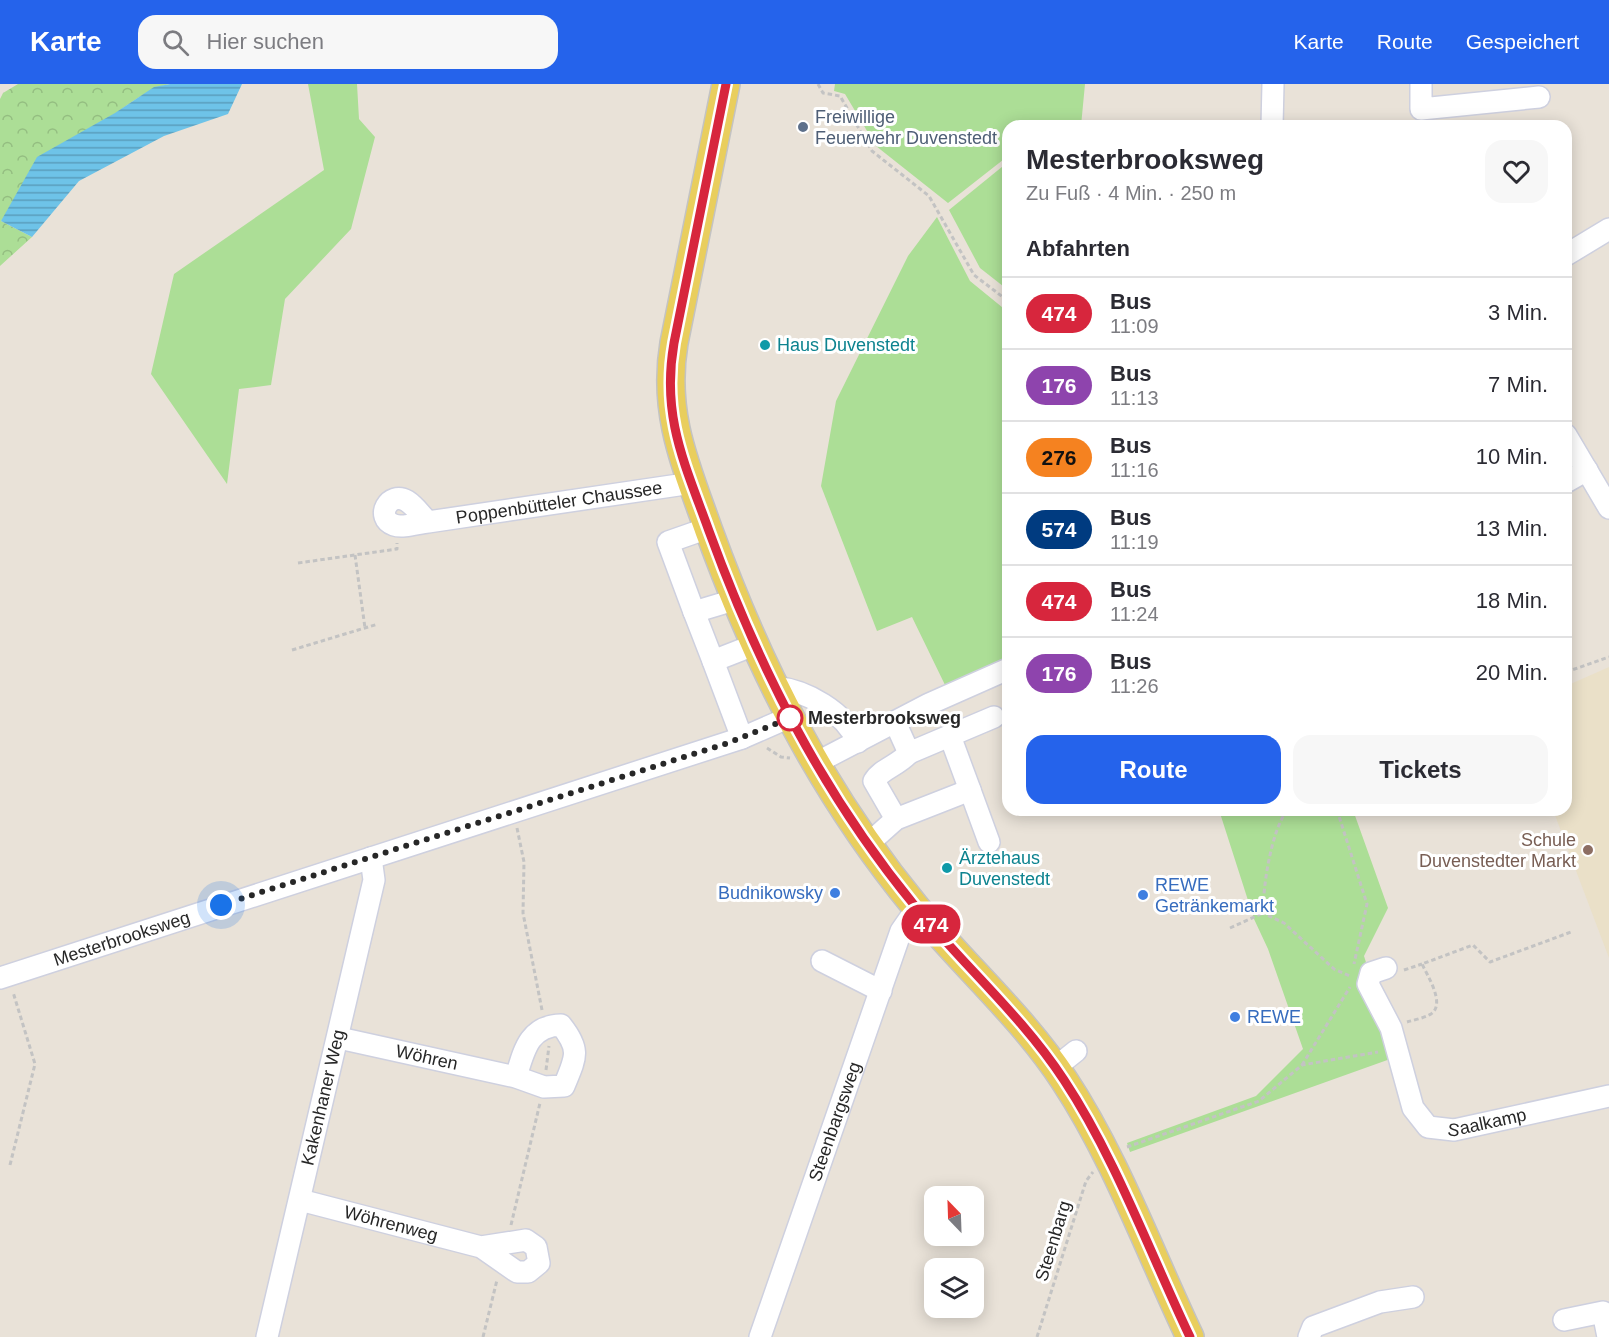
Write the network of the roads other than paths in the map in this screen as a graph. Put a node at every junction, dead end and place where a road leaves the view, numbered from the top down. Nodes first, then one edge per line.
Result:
1 (726, 84) edge
2 (1273, 84) edge
3 (1421, 84) edge
4 (1539, 97) dead end
5 (1272, 120) edge
6 (1609, 229) edge
7 (1572, 251) edge
8 (1572, 445) edge
9 (1587, 470) junction
10 (1572, 479) edge
11 (692, 483) junction
12 (1609, 508) edge
13 (394, 525) road end
14 (708, 528) junction
15 (734, 600) junction
16 (694, 612) junction
17 (754, 645) junction
18 (713, 662) junction
19 (1002, 672) edge
20 (774, 687) junction
21 (790, 717) junction
22 (994, 717) dead end
23 (896, 722) junction
24 (748, 736) junction
25 (950, 736) junction
26 (858, 742) junction
27 (909, 753) junction
28 (811, 758) junction
29 (970, 789) junction
30 (896, 819) junction
31 (989, 842) dead end
32 (868, 844) junction
33 (371, 858) junction
34 (916, 908) junction
35 (822, 961) dead end
36 (1391, 971) road end
37 (4, 977) edge
38 (880, 992) junction
39 (339, 1038) junction
40 (516, 1077) dead end
41 (1609, 1096) edge
42 (300, 1200) junction
43 (481, 1247) dead end
44 (1413, 1297) dead end
45 (1606, 1311) edge
46 (1564, 1320) dead end
47 (267, 1337) edge
48 (760, 1337) edge
49 (1190, 1337) edge
50 (1309, 1337) edge
51 (1608, 1337) edge

1 - 11 main road, Poppenbütteler Chaussee
2 - 5 street
3 - 4 street
6 - 7 street
8 - 9 street
9 - 10 street
9 - 12 street
11 - 13 street, Poppenbütteler Chaussee
11 - 14 main road, Poppenbütteler Chaussee
14 - 15 main road, Poppenbütteler Chaussee
14 - 16 street
15 - 16 street
15 - 17 main road, Poppenbütteler Chaussee
16 - 18 street
17 - 18 street
17 - 20 main road, Poppenbütteler Chaussee
18 - 24 street
19 - 23 street
20 - 21 main road, Poppenbütteler Chaussee
20 - 26 street
21 - 24 street, Mesterbrooksweg
21 - 28 main road, Poppenbütteler Chaussee
22 - 25 street
23 - 26 street
23 - 27 street
24 - 33 street, Mesterbrooksweg
25 - 27 street
25 - 29 street
26 - 28 street
27 - 30 street
28 - 32 main road, Poppenbütteler Chaussee
29 - 30 street
29 - 31 street
30 - 32 street
32 - 34 main road, Poppenbütteler Chaussee
33 - 37 street, Mesterbrooksweg
33 - 39 street, Kakenhaner Weg
34 - 38 street, Steenbargsweg
34 - 49 main road, Poppenbütteler Chaussee
35 - 38 street
36 - 41 street, Saalkamp
38 - 48 street, Steenbargsweg
39 - 40 street, Wöhren
39 - 42 street, Kakenhaner Weg
42 - 43 street, Wöhrenweg
42 - 47 street, Kakenhaner Weg
44 - 50 street
45 - 46 street
45 - 51 street

